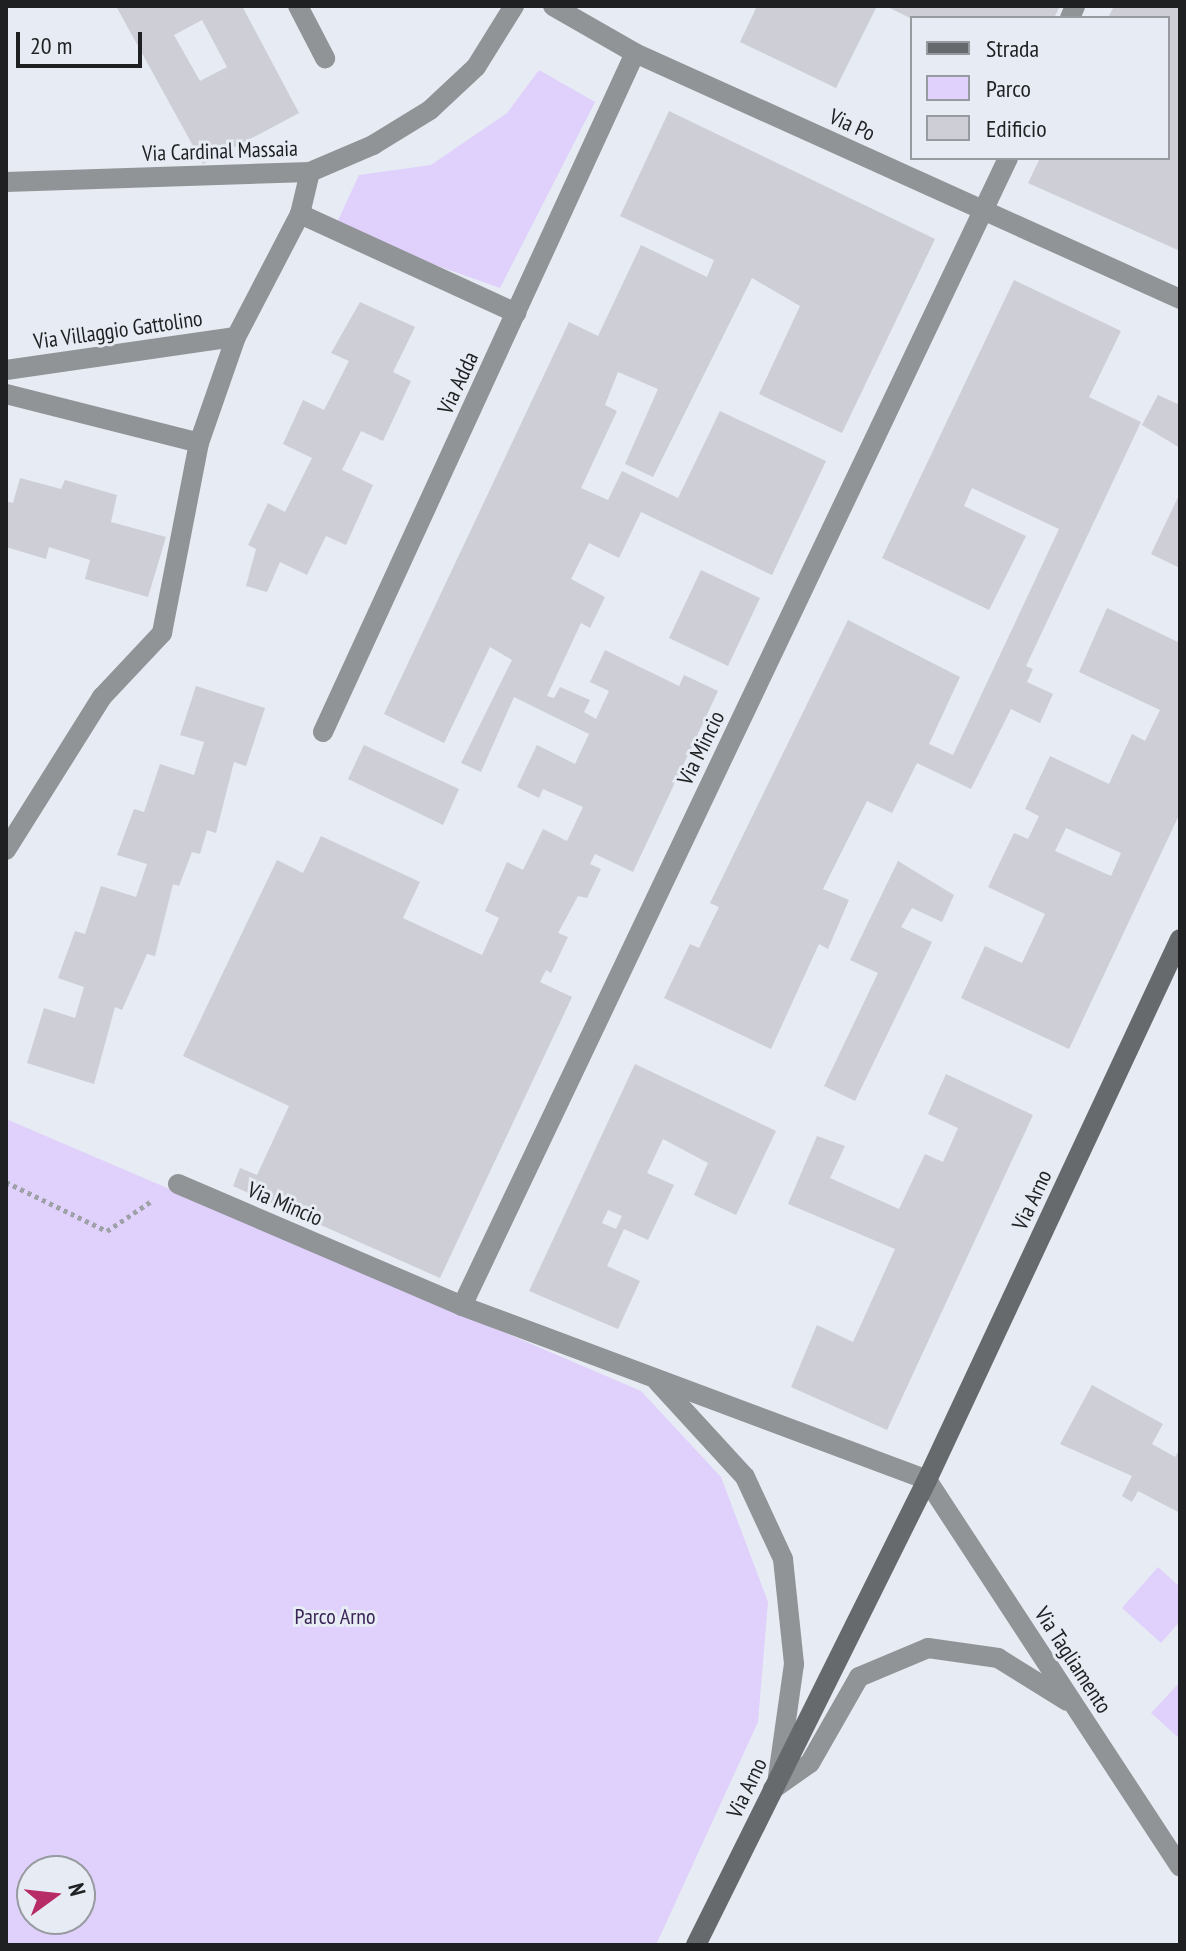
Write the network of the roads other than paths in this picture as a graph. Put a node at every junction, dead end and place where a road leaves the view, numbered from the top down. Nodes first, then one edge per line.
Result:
1 (298, 6) edge
2 (514, 6) edge
3 (553, 6) edge
4 (635, 53) junction
5 (325, 58) dead end
6 (1007, 160) edge
7 (310, 172) junction
8 (6, 182) edge
9 (984, 211) junction
10 (300, 214) junction
11 (1180, 299) edge
12 (516, 313) junction
13 (236, 337) junction
14 (6, 370) edge
15 (6, 394) edge
16 (199, 443) junction
17 (323, 732) dead end
18 (6, 850) edge
19 (1180, 939) edge
20 (178, 1184) road end
21 (462, 1306) junction
22 (654, 1378) junction
23 (927, 1480) junction
24 (1075, 1706) junction
25 (775, 1784) junction
26 (1180, 1867) edge
27 (696, 1945) edge

1 - 5 street
2 - 7 street, Via Cardinal Massaia
3 - 4 street, Via Po
4 - 9 street, Via Po
4 - 12 street, Via Adda
6 - 9 street, Via Mincio
7 - 8 street, Via Cardinal Massaia
7 - 10 street, Via Villaggio Gattolino
9 - 11 street, Via Po
9 - 21 street, Via Mincio
10 - 12 street
10 - 13 street, Via Villaggio Gattolino
12 - 17 street, Via Adda
13 - 14 street, Via Villaggio Gattolino
13 - 16 street, Via Villaggio Gattolino
15 - 16 street
16 - 18 street, Via Villaggio Gattolino
19 - 23 main road, Via Arno
20 - 21 street, Via Mincio
21 - 22 street, Via Mincio
22 - 23 street
22 - 25 street
23 - 24 street, Via Tagliamento
23 - 25 main road, Via Arno
24 - 25 street
24 - 26 street, Via Tagliamento
25 - 27 main road, Via Arno

